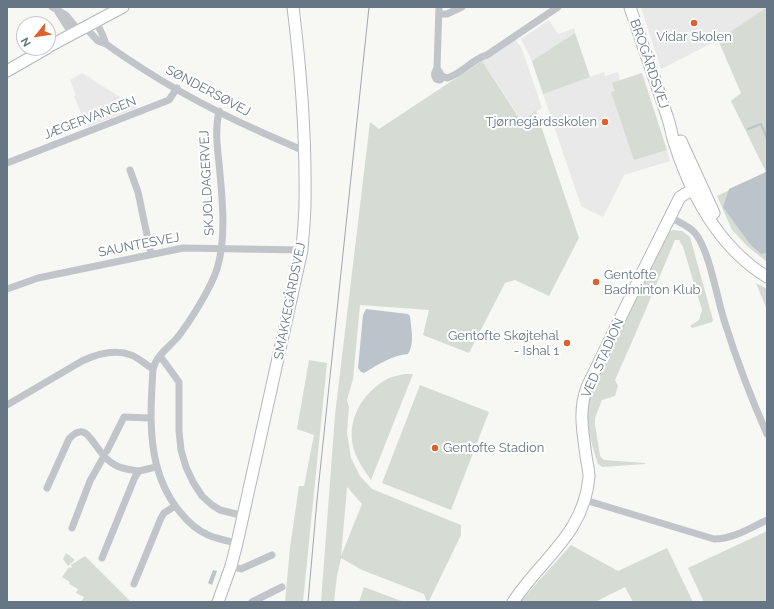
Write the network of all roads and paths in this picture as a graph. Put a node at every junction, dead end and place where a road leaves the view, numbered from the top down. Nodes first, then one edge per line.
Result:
1 (123, 7) edge
2 (293, 7) edge
3 (462, 7) edge
4 (558, 7) edge
5 (630, 7) edge
6 (54, 9) edge
7 (439, 10) edge
8 (96, 21) junction
9 (78, 30) junction
10 (56, 43) edge
11 (106, 44) junction
12 (33, 56) edge
13 (7, 71) edge
14 (177, 88) junction
15 (219, 112) junction
16 (304, 150) junction
17 (7, 163) edge
18 (130, 170) dead end
19 (696, 187) junction
20 (670, 217) junction
21 (222, 249) junction
22 (302, 250) junction
23 (151, 254) junction
24 (767, 271) edge
25 (767, 277) edge
26 (7, 289) edge
27 (160, 356) junction
28 (153, 369) junction
29 (7, 405) edge
30 (150, 418) junction
31 (767, 434) edge
32 (106, 454) junction
33 (156, 467) junction
34 (139, 471) junction
35 (47, 488) dead end
36 (584, 500) junction
37 (175, 506) junction
38 (244, 516) junction
39 (767, 520) edge
40 (72, 528) dead end
41 (237, 543) junction
42 (272, 554) dead end
43 (102, 558) dead end
44 (231, 566) junction
45 (134, 584) dead end
46 (282, 587) dead end
47 (218, 602) edge
48 (252, 602) edge
49 (513, 602) edge

1 - 8 street
2 - 16 street, SMAKKEGÅRDSVEJ
3 - 7 street
4 - 7 street
5 - 19 street, BROGÅRDSVEJ
6 - 9 street, SØNDERSØVEJ
8 - 9 street
8 - 11 street
9 - 10 street
9 - 11 street, SØNDERSØVEJ
11 - 14 street, SØNDERSØVEJ
12 - 13 street
14 - 15 street, SØNDERSØVEJ
14 - 17 street, JÆGERVANGEN
15 - 16 street, SØNDERSØVEJ
15 - 21 street, SKJOLDAGERVEJ
16 - 22 street, SMAKKEGÅRDSVEJ
18 - 23 street
19 - 20 street, VED STADION
19 - 24 street, BROGÅRDSVEJ
19 - 25 street, BROGÅRDSVEJ
20 - 31 street
20 - 36 street, VED STADION
21 - 22 street, SAUNTESVEJ
21 - 23 street, SAUNTESVEJ
21 - 27 street, SKJOLDAGERVEJ
22 - 38 street, SMAKKEGÅRDSVEJ
23 - 26 street, SAUNTESVEJ
27 - 28 street, SKJOLDAGERVEJ
27 - 38 street
28 - 29 street
28 - 30 street, SKJOLDAGERVEJ
30 - 32 street
30 - 33 street, SKJOLDAGERVEJ
32 - 34 street
32 - 35 street
32 - 40 street
33 - 34 street
33 - 37 street, SKJOLDAGERVEJ
34 - 43 street
36 - 39 street
36 - 49 street, VED STADION
37 - 41 street, SKJOLDAGERVEJ
37 - 45 street
38 - 41 street, SMAKKEGÅRDSVEJ
41 - 44 street, SMAKKEGÅRDSVEJ
42 - 44 street
44 - 47 street, SMAKKEGÅRDSVEJ
46 - 48 street

